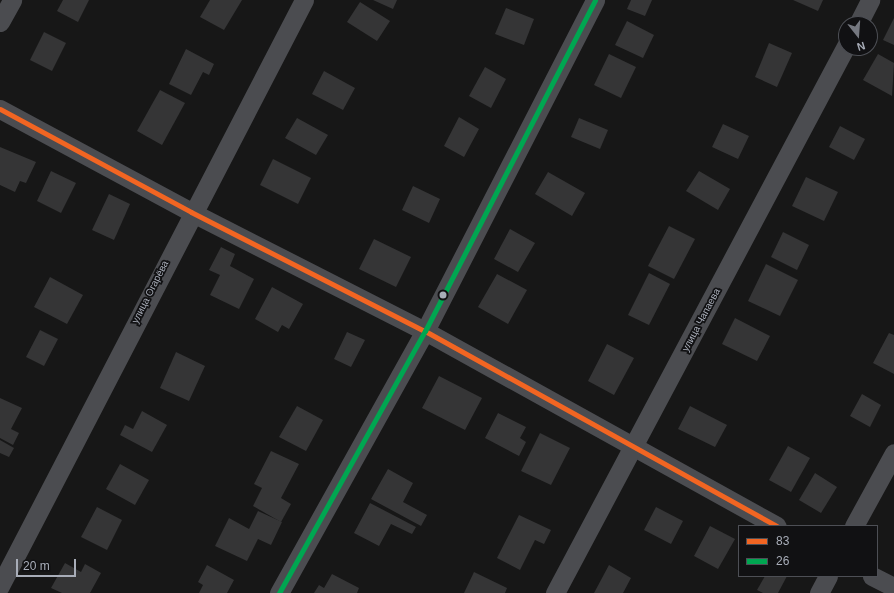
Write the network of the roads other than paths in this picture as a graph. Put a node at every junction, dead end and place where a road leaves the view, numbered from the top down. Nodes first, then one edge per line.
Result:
1 (12, 0) edge
2 (304, 0) edge
3 (595, 0) edge
4 (870, 0) edge
5 (862, 16) edge
6 (0, 22) edge
7 (841, 56) edge
8 (0, 109) edge
9 (191, 212) junction
10 (425, 330) junction
11 (633, 447) junction
12 (894, 453) edge
13 (775, 525) edge
14 (855, 525) edge
15 (827, 577) edge
16 (874, 577) edge
17 (0, 586) edge
18 (894, 587) edge
19 (279, 593) edge
20 (554, 593) edge
21 (819, 593) edge

1 - 6 street
2 - 9 street, улица Огарёва
3 - 10 street
4 - 5 street
7 - 11 street, улица Чапаева
8 - 9 street
9 - 10 street
9 - 17 street, улица Огарёва
10 - 11 street
10 - 19 street
11 - 13 street
11 - 20 street, улица Чапаева
12 - 14 street
15 - 21 street
16 - 18 street

